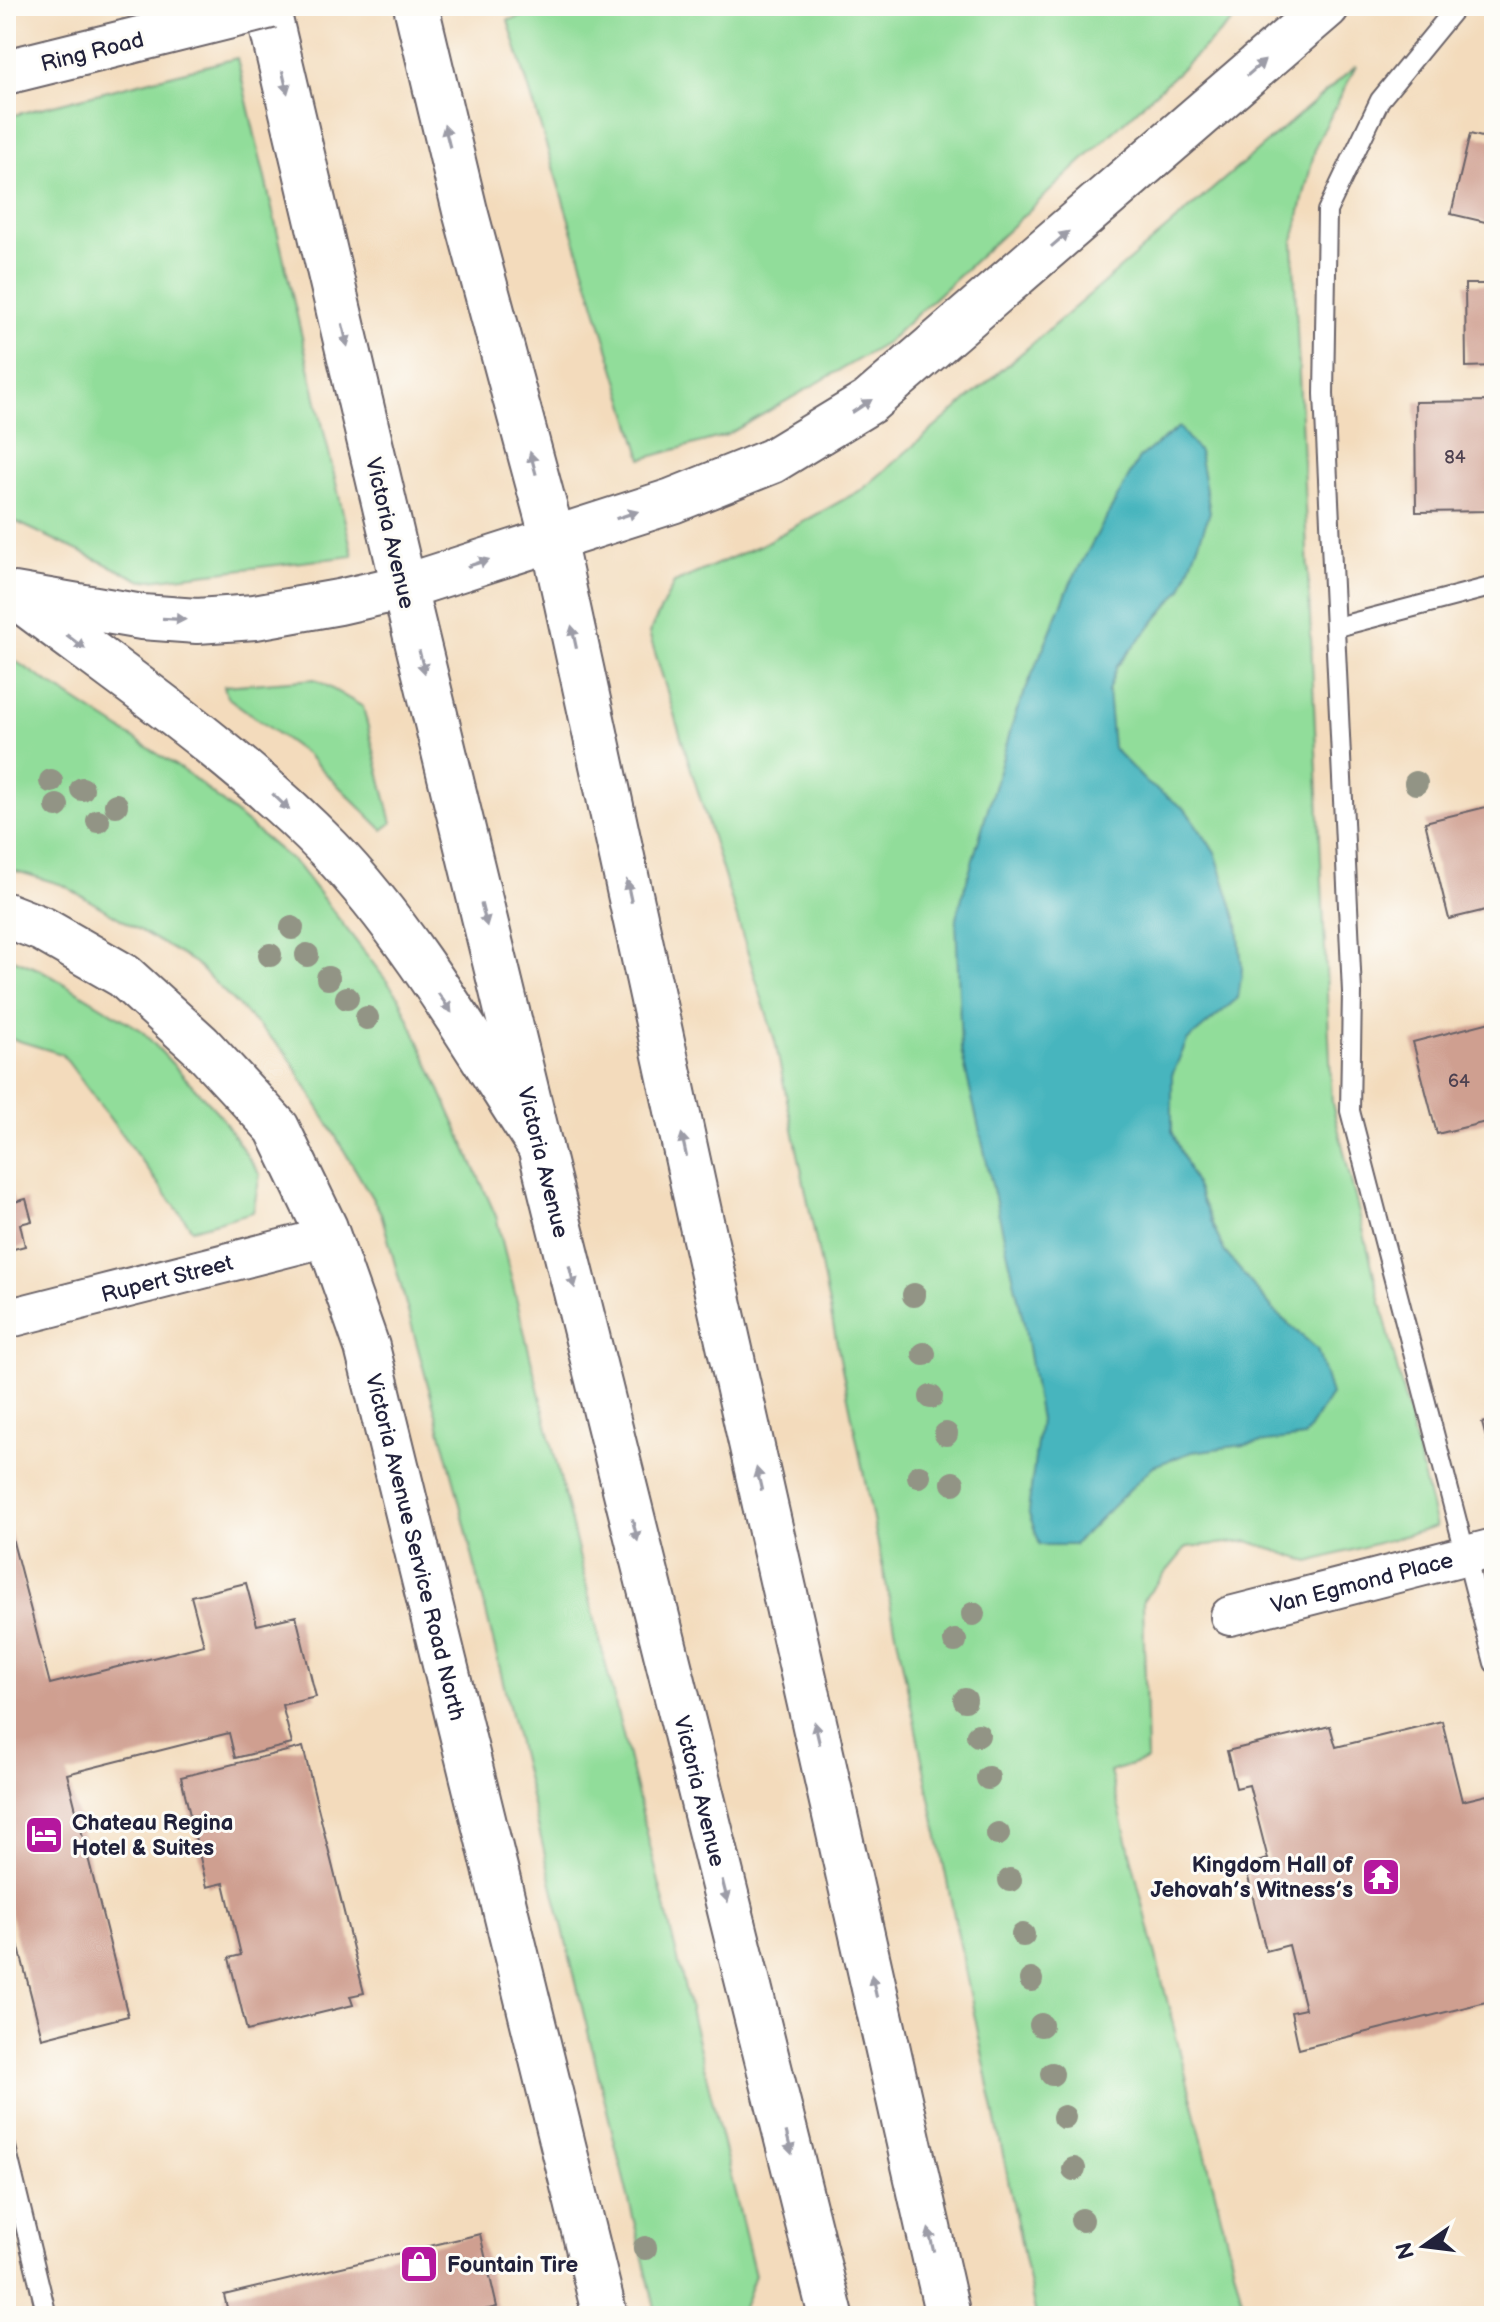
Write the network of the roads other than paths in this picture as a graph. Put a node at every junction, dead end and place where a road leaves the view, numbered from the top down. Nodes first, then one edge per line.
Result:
1 (269, 6) edge
2 (416, 6) edge
3 (1327, 6) edge
4 (1457, 6) edge
5 (6, 72) edge
6 (553, 539) junction
7 (1494, 586) edge
8 (404, 587) junction
9 (10, 593) edge
10 (1337, 627) junction
11 (6, 915) edge
12 (540, 1147) junction
13 (328, 1237) junction
14 (6, 1319) edge
15 (1479, 1552) edge
16 (1230, 1616) dead end
17 (1494, 1663) edge
18 (6, 2147) edge
19 (814, 2245) junction
20 (47, 2316) edge
21 (605, 2316) edge
22 (805, 2316) edge
23 (831, 2316) edge
24 (948, 2316) edge

1 - 5 main road, Ring Road, bridge
1 -> 8 main road, Victoria Avenue
6 -> 2 main road
6 -> 3 main road
4 - 10 lane
8 -> 6 main road
24 -> 6 main road
7 - 10 lane
9 -> 8 main road
8 -> 12 main road, Victoria Avenue
9 -> 12 main road
10 - 15 lane
11 - 13 main road, Victoria Avenue Service Road North
12 -> 19 main road, Victoria Avenue
13 - 14 street, Rupert Street
13 - 21 main road, Victoria Avenue Service Road North
15 - 16 street, Van Egmond Place
15 - 17 lane
18 - 20 lane
19 - 22 main road
19 - 23 main road, Victoria Avenue

